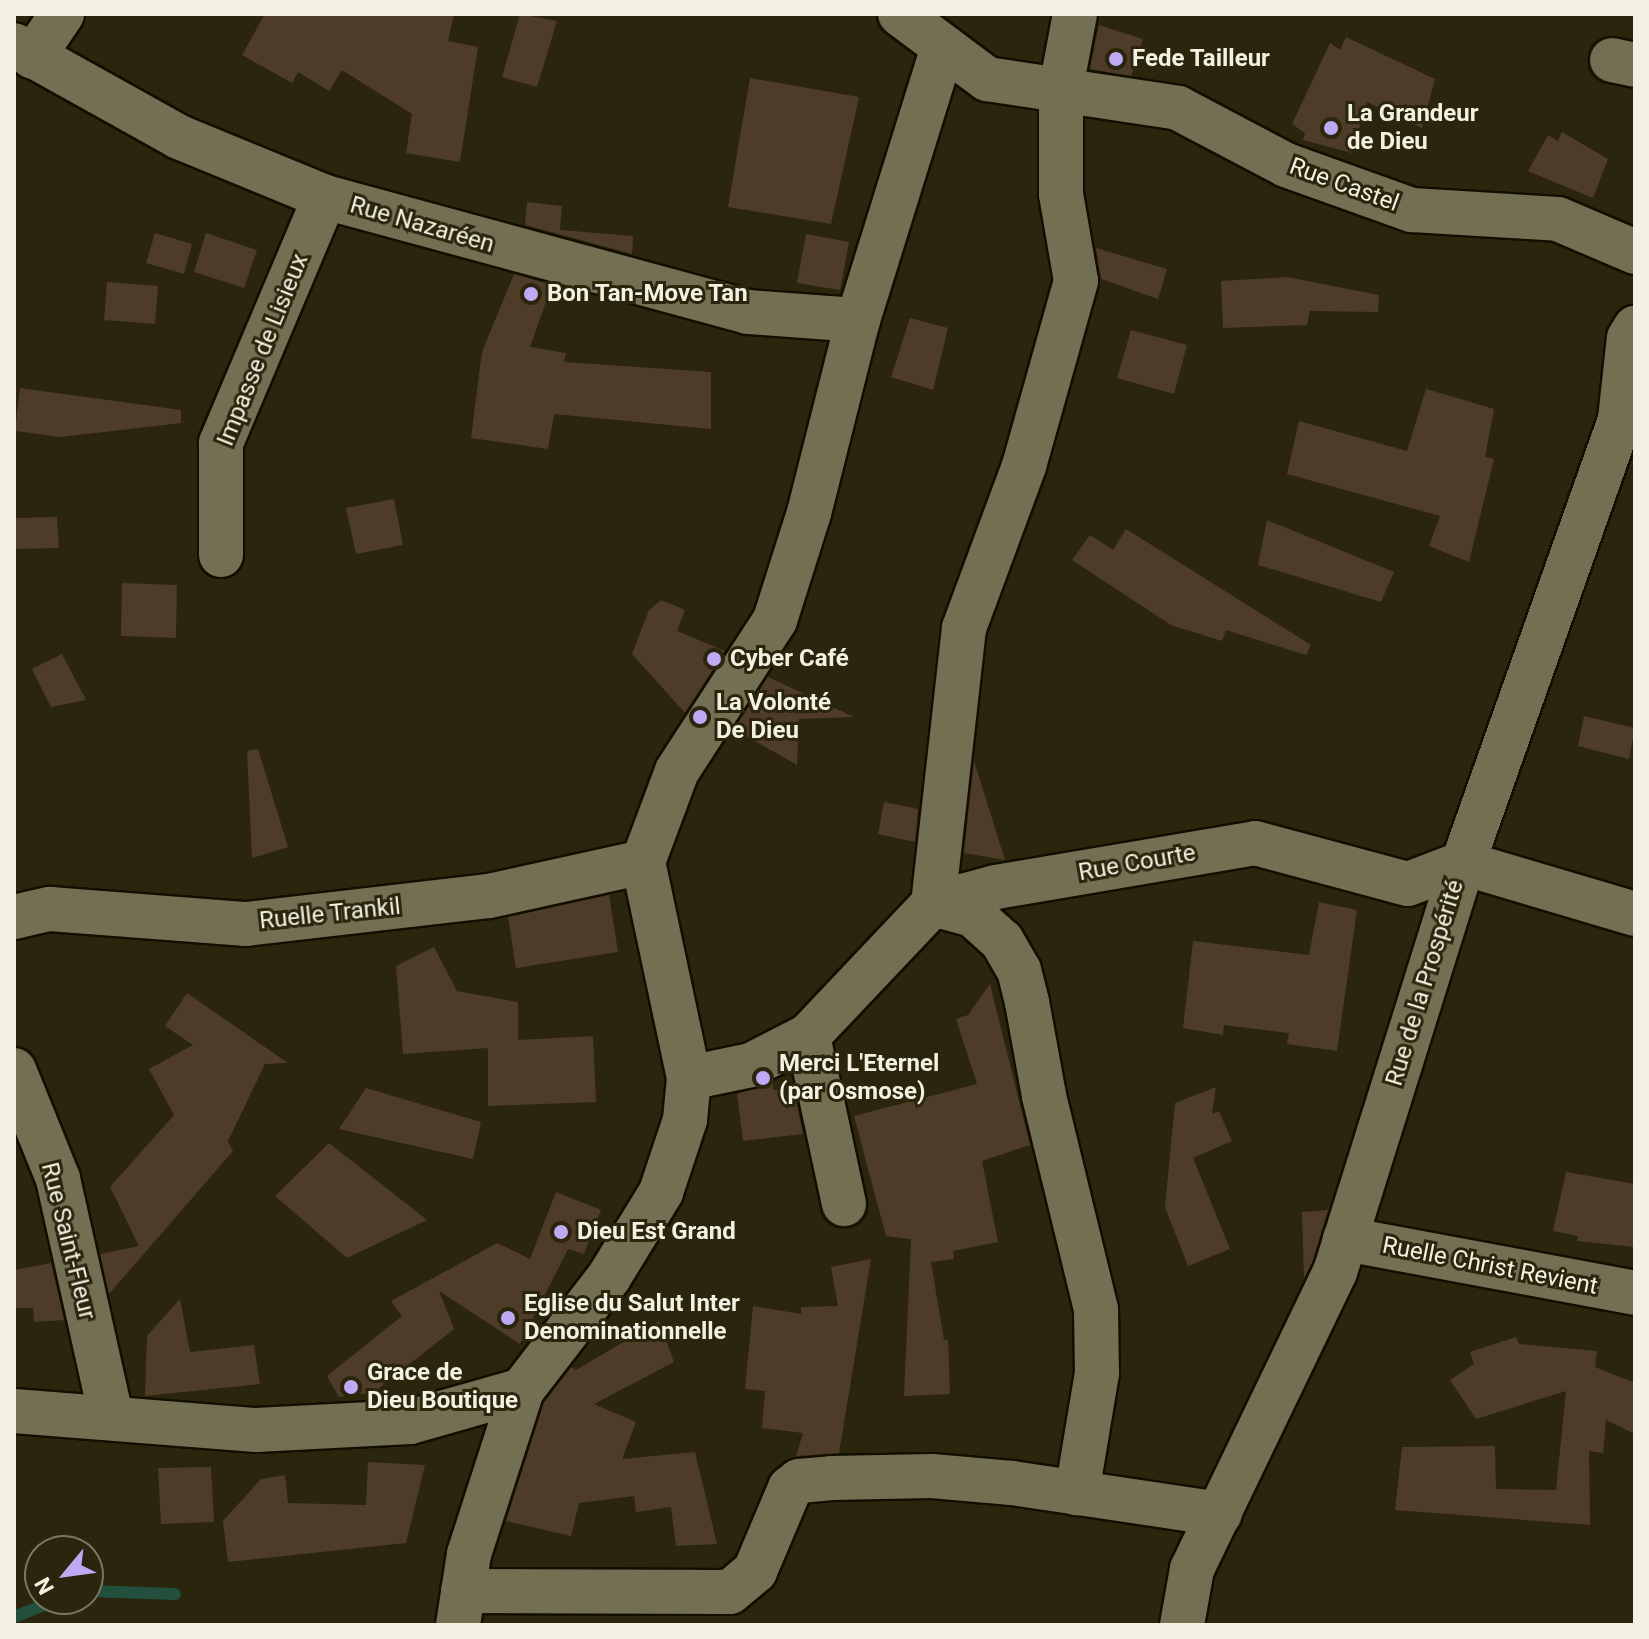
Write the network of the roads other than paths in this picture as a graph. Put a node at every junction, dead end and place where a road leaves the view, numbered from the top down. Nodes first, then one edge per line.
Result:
1 (62, 14) edge
2 (900, 14) edge
3 (1075, 14) edge
4 (943, 47) junction
5 (20, 50) edge
6 (1061, 88) junction
7 (325, 197) junction
8 (1635, 252) edge
9 (858, 320) junction
10 (1635, 328) edge
11 (221, 555) dead end
12 (643, 862) junction
13 (1463, 863) junction
14 (933, 904) junction
15 (1635, 914) edge
16 (14, 917) edge
17 (808, 1036) junction
18 (14, 1070) edge
19 (689, 1078) junction
20 (844, 1204) dead end
21 (1345, 1239) junction
22 (1635, 1293) edge
23 (522, 1390) junction
24 (14, 1411) edge
25 (111, 1416) junction
26 (1077, 1493) junction
27 (1220, 1514) junction
28 (461, 1608) edge
29 (1182, 1625) edge

1 - 5 street
2 - 4 street, Rue Castel
3 - 6 street
4 - 6 street, Rue Castel
4 - 9 street
5 - 7 street, Rue Nazaréen
6 - 8 street, Rue Castel
6 - 14 street
7 - 9 street, Rue Nazaréen
7 - 11 street, Impasse de Lisieux
9 - 12 street
10 - 13 street, Rue de la Prospérité
12 - 16 street, Ruelle Trankil
12 - 19 street
13 - 14 street, Rue Courte
13 - 15 street
13 - 21 street, Rue de la Prospérité
14 - 17 street
14 - 26 street
17 - 19 street
17 - 20 street
18 - 25 street, Rue Saint-Fleur
19 - 23 street
21 - 22 street, Ruelle Christ Revient
21 - 27 street, Rue de la Prospérité
23 - 25 street
23 - 28 street
24 - 25 street
26 - 27 street
26 - 28 street
27 - 29 street, Rue de la Prospérité

